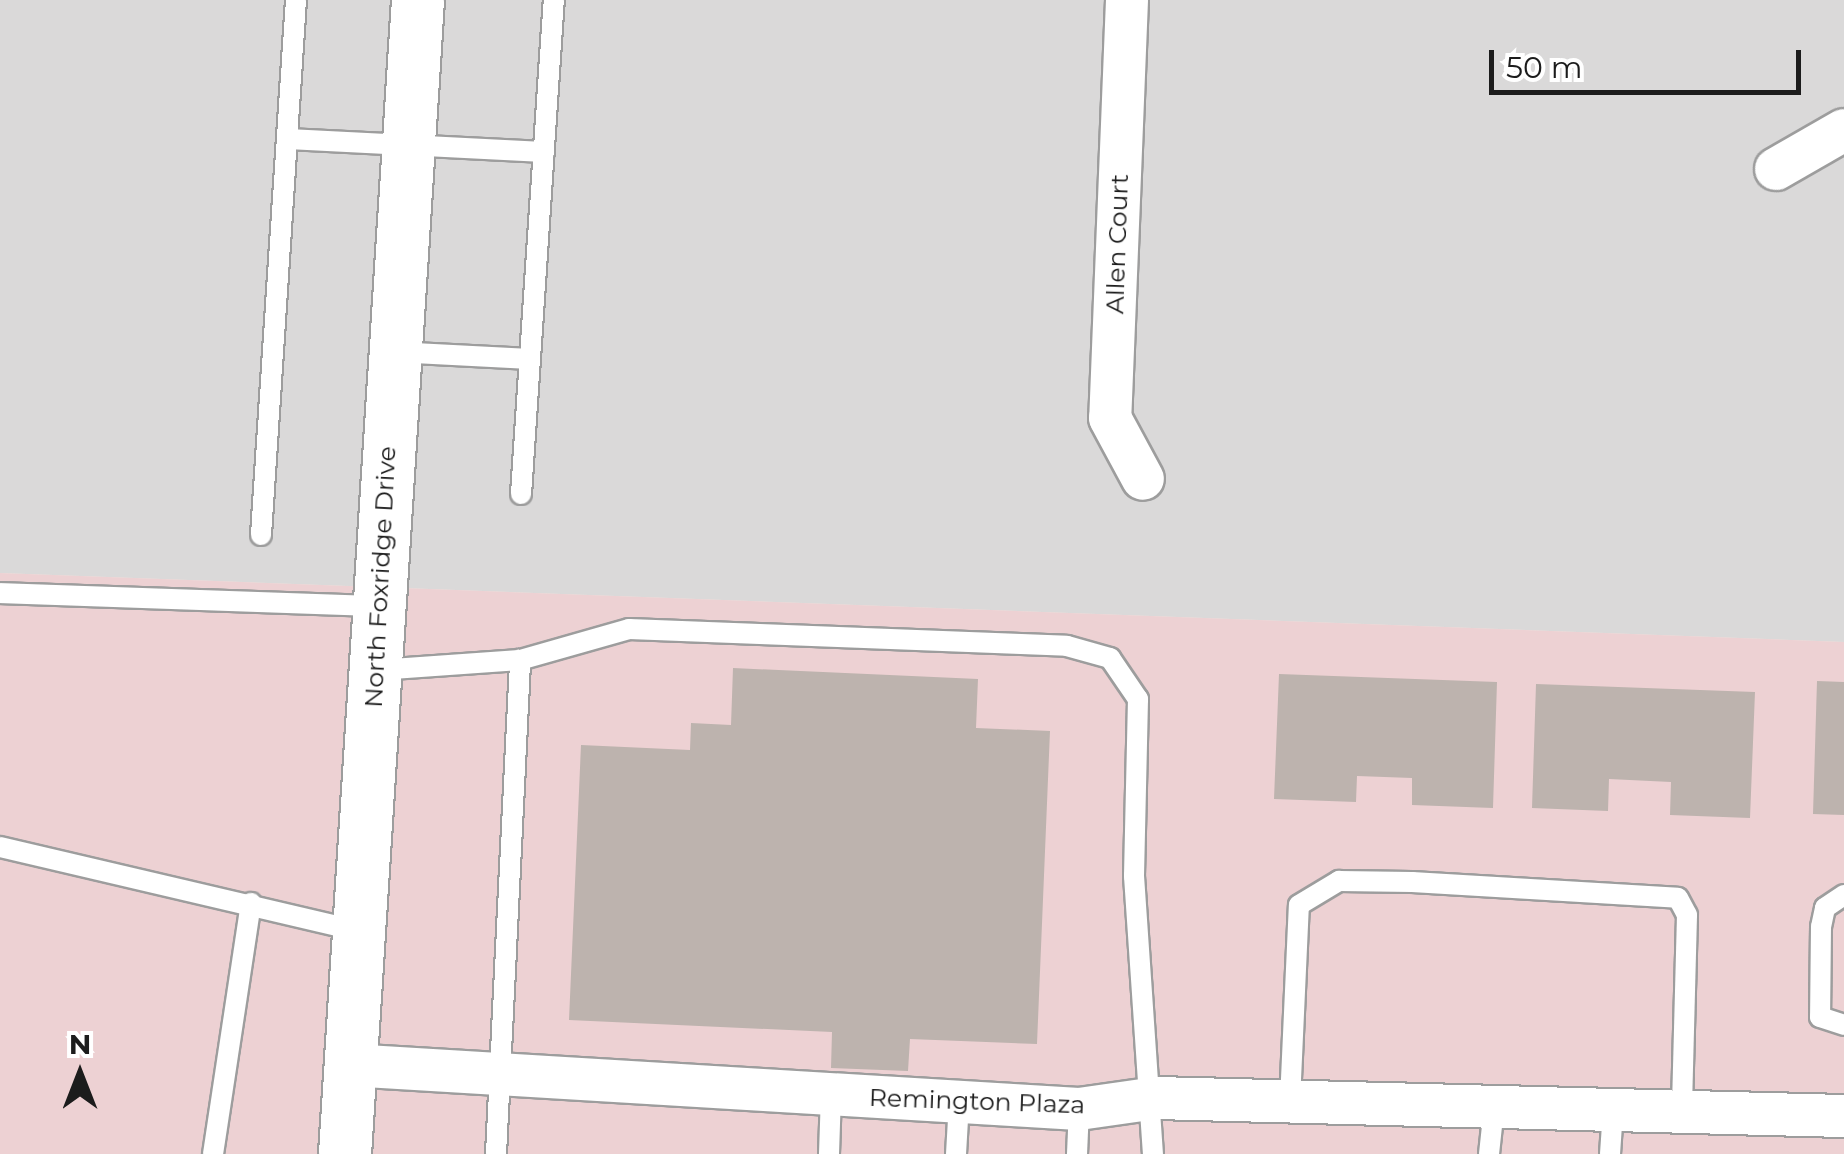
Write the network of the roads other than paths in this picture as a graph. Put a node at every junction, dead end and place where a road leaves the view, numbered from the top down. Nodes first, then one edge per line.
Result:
1 (296, 0) edge
2 (418, 0) edge
3 (554, 0) edge
4 (1127, 0) edge
5 (1844, 130) edge
6 (288, 139) junction
7 (408, 148) junction
8 (544, 152) junction
9 (1776, 169) dead end
10 (393, 352) junction
11 (530, 359) junction
12 (1143, 479) dead end
13 (521, 494) dead end
14 (261, 536) dead end
15 (0, 593) edge
16 (378, 606) junction
17 (520, 660) junction
18 (378, 670) junction
19 (0, 847) edge
20 (1844, 895) edge
21 (251, 903) junction
22 (357, 931) junction
23 (1844, 1026) edge
24 (349, 1065) junction
25 (500, 1074) junction
26 (830, 1094) junction
27 (1156, 1098) junction
28 (1290, 1101) junction
29 (959, 1102) junction
30 (1494, 1107) junction
31 (1079, 1109) junction
32 (1613, 1110) junction
33 (1682, 1112) junction
34 (1844, 1116) edge
35 (213, 1154) edge
36 (345, 1154) edge
37 (496, 1154) edge
38 (829, 1154) edge
39 (956, 1154) edge
40 (1077, 1154) edge
41 (1152, 1154) edge
42 (1490, 1154) edge
43 (1610, 1154) edge

1 - 6 lane
2 - 7 street, North Foxridge Drive
3 - 8 lane
4 - 12 street, Allen Court
5 - 9 street
6 - 7 lane
6 - 14 lane
7 - 8 lane
7 - 10 street, North Foxridge Drive
8 - 11 lane
10 - 11 lane
10 - 16 street, North Foxridge Drive
11 - 13 lane
15 - 16 lane
16 - 18 street, North Foxridge Drive
17 - 18 lane
17 - 25 lane
17 - 27 lane
18 - 22 street, North Foxridge Drive
19 - 21 lane
20 - 23 lane
21 - 22 lane
21 - 35 lane
22 - 24 street, North Foxridge Drive
24 - 25 street, Remington Plaza
24 - 36 street, North Foxridge Drive
25 - 26 street, Remington Plaza
25 - 37 lane
26 - 29 street, Remington Plaza
26 - 38 lane
27 - 28 street, Remington Plaza
27 - 31 street, Remington Plaza
27 - 41 lane
28 - 30 street, Remington Plaza
28 - 33 lane
29 - 31 street, Remington Plaza
29 - 39 lane
30 - 32 street, Remington Plaza
30 - 42 lane
31 - 40 lane
32 - 33 street, Remington Plaza
32 - 43 lane
33 - 34 street, Remington Plaza

